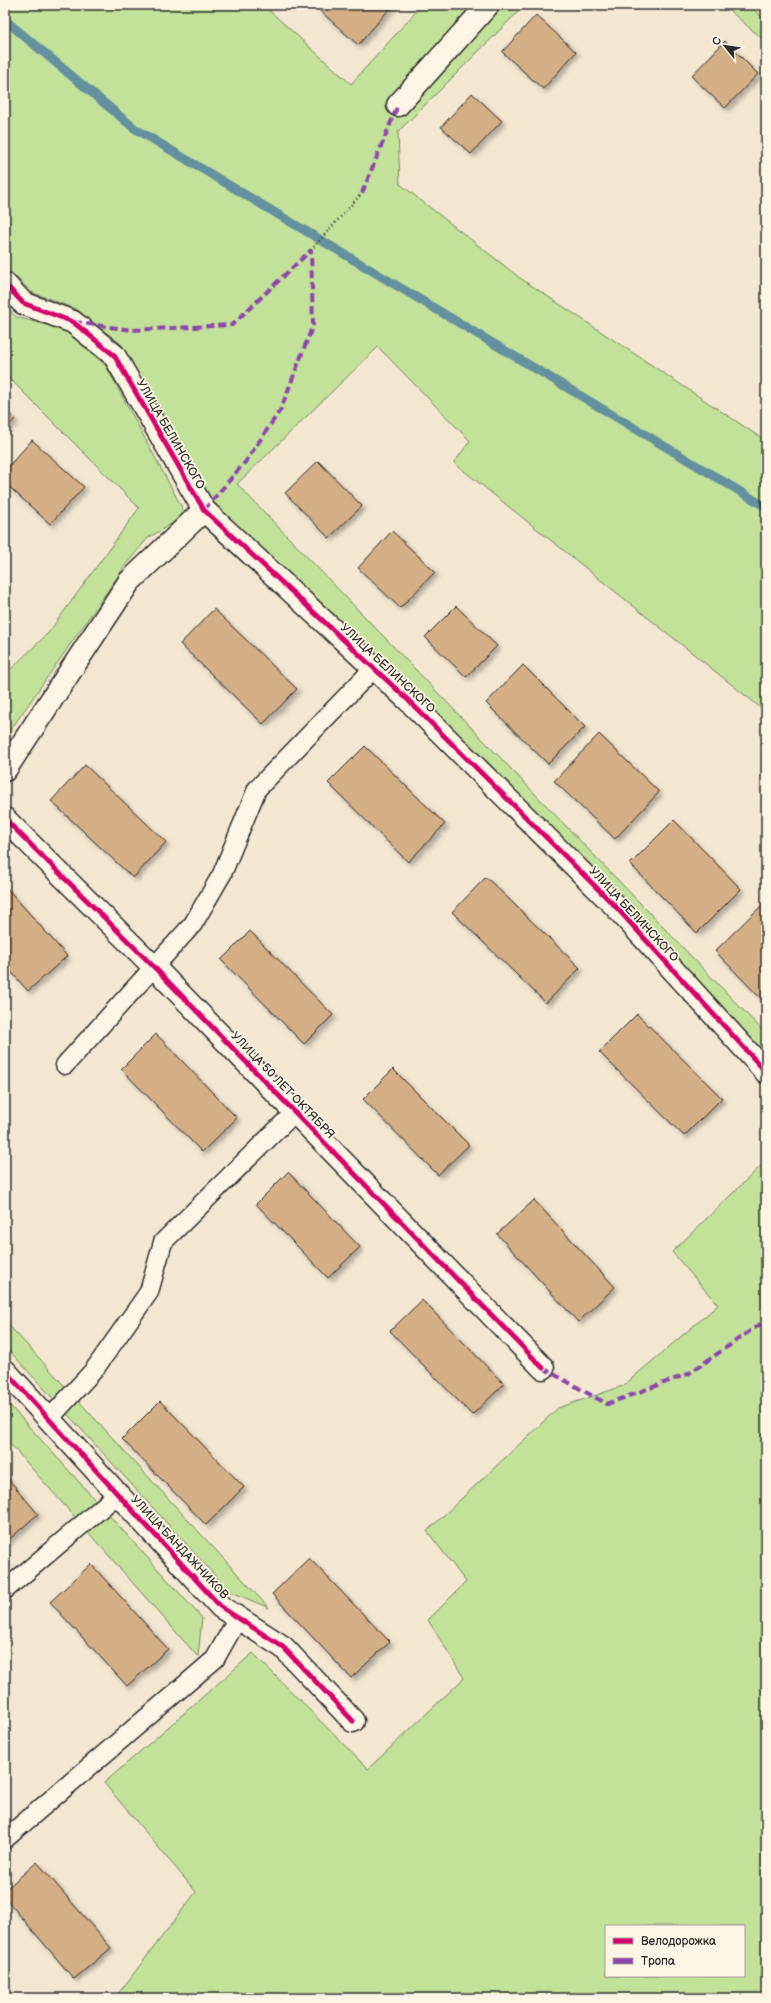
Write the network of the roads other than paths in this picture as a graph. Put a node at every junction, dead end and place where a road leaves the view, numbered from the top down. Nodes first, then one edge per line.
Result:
1 (488, 5) edge
2 (398, 105) dead end
3 (5, 284) edge
4 (204, 510) junction
5 (374, 668) junction
6 (5, 770) edge
7 (5, 819) edge
8 (154, 967) junction
9 (65, 1065) dead end
10 (766, 1072) edge
11 (295, 1112) junction
12 (543, 1368) dead end
13 (5, 1371) edge
14 (49, 1419) junction
15 (118, 1494) junction
16 (5, 1590) edge
17 (238, 1618) junction
18 (353, 1721) dead end
19 (5, 1839) edge

1 - 2 street
3 - 4 street, УЛИЦА БЕЛИНСКОГО
4 - 5 street, УЛИЦА БЕЛИНСКОГО
4 - 6 street
5 - 8 lane
5 - 10 street, УЛИЦА БЕЛИНСКОГО
7 - 8 street, УЛИЦА 50 ЛЕТ ОКТЯБРЯ
8 - 9 lane
8 - 11 street, УЛИЦА 50 ЛЕТ ОКТЯБРЯ
11 - 12 street, УЛИЦА 50 ЛЕТ ОКТЯБРЯ
11 - 14 lane
13 - 14 street, УЛИЦА БАНДАЖНИКОВ
14 - 15 street, УЛИЦА БАНДАЖНИКОВ
15 - 16 lane
15 - 17 street, УЛИЦА БАНДАЖНИКОВ
17 - 18 street, УЛИЦА БАНДАЖНИКОВ
17 - 19 lane

